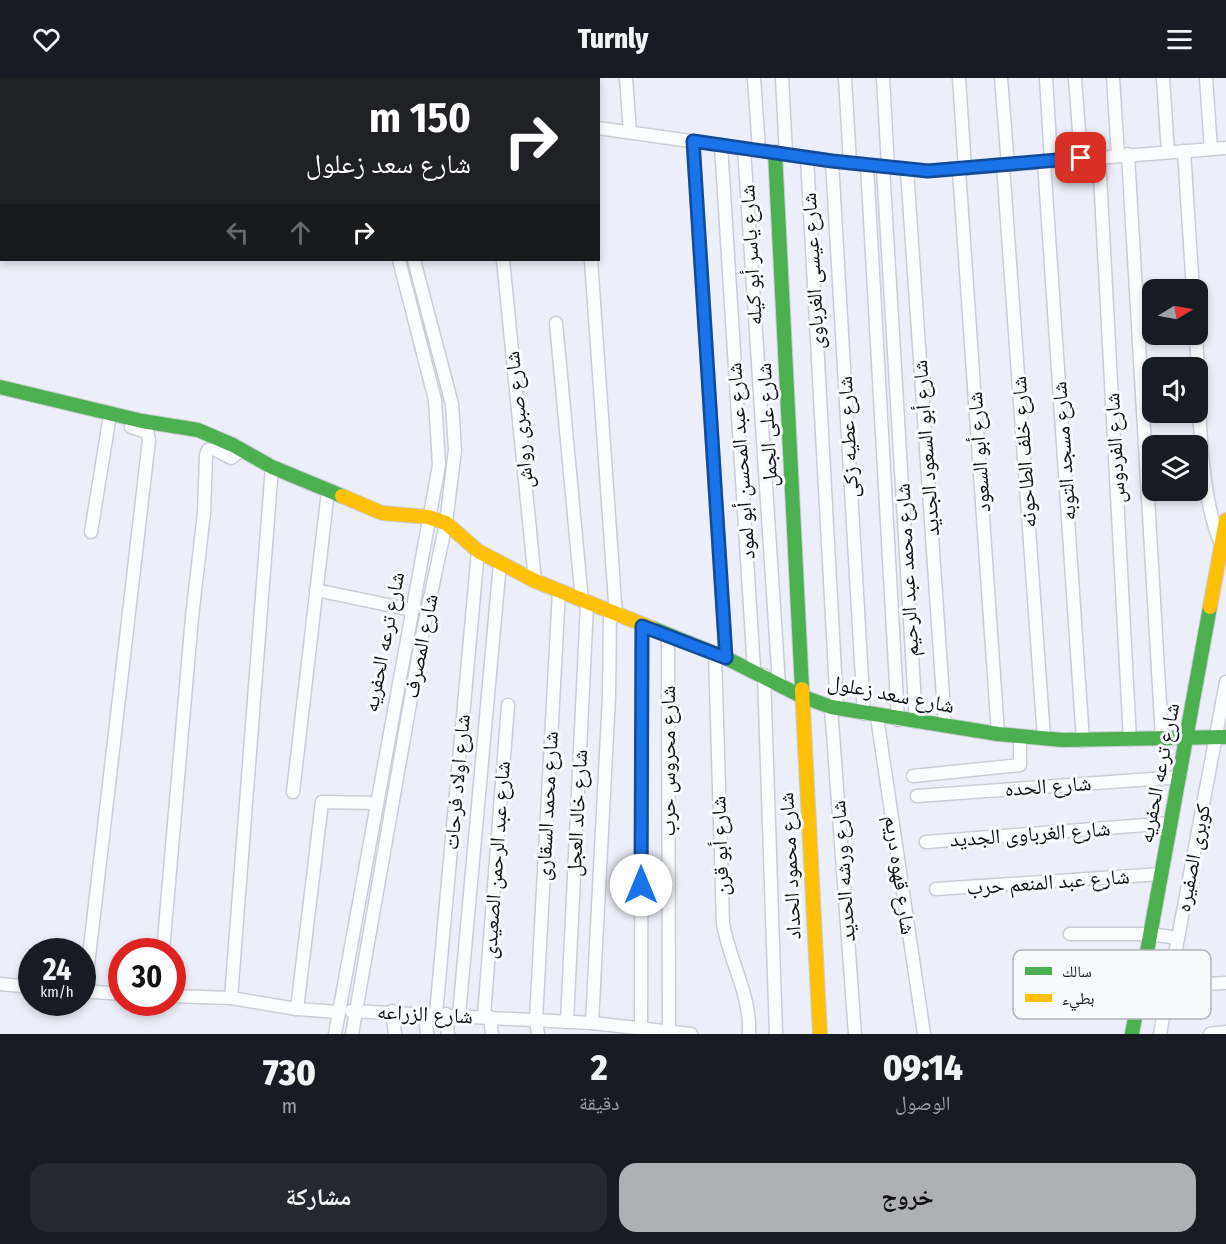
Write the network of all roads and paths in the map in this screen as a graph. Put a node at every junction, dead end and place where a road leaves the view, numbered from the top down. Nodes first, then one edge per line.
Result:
1 (626, 78) edge
2 (754, 78) edge
3 (782, 78) edge
4 (845, 78) edge
5 (883, 78) edge
6 (959, 78) edge
7 (1001, 78) edge
8 (1046, 78) edge
9 (1075, 78) edge
10 (1113, 78) edge
11 (1163, 78) edge
12 (1206, 78) edge
13 (600, 128) edge
14 (630, 132) junction
15 (693, 141) junction
16 (721, 145) junction
17 (744, 148) junction
18 (1226, 148) edge
19 (1211, 149) junction
20 (759, 150) junction
21 (1184, 151) junction
22 (1168, 152) junction
23 (780, 153) junction
24 (1123, 155) junction
25 (1099, 156) junction
26 (807, 158) junction
27 (1081, 158) junction
28 (832, 161) junction
29 (1047, 161) junction
30 (850, 163) junction
31 (867, 165) junction
32 (1006, 165) junction
33 (886, 167) junction
34 (962, 169) junction
35 (907, 170) junction
36 (399, 261) edge
37 (414, 261) edge
38 (503, 261) edge
39 (591, 261) edge
40 (1192, 279) edge
41 (556, 324) dead end
42 (1197, 345) edge
43 (0, 387) edge
44 (110, 417) junction
45 (241, 450) junction
46 (272, 467) junction
47 (328, 491) junction
48 (428, 517) junction
49 (1226, 520) edge
50 (446, 523) junction
51 (91, 532) dead end
52 (1222, 546) junction
53 (478, 551) junction
54 (500, 563) junction
55 (535, 581) junction
56 (316, 590) junction
57 (559, 591) junction
58 (585, 602) junction
59 (412, 610) junction
60 (613, 614) junction
61 (642, 626) junction
62 (668, 636) junction
63 (720, 656) junction
64 (759, 672) junction
65 (1226, 682) edge
66 (779, 685) junction
67 (801, 696) junction
68 (508, 705) dead end
69 (834, 708) junction
70 (871, 715) junction
71 (898, 720) junction
72 (916, 722) junction
73 (945, 726) junction
74 (998, 734) junction
75 (1020, 736) junction
76 (1188, 736) junction
77 (1220, 737) edge
78 (1044, 738) junction
79 (1162, 738) junction
80 (1130, 740) junction
81 (1083, 741) junction
82 (913, 776) dead end
83 (1180, 777) junction
84 (293, 792) dead end
85 (916, 796) dead end
86 (375, 803) junction
87 (1171, 823) junction
88 (926, 842) dead end
89 (1161, 874) junction
90 (936, 889) dead end
91 (1070, 934) dead end
92 (1150, 934) junction
93 (90, 938) edge
94 (164, 938) edge
95 (1178, 938) junction
96 (1147, 950) edge
97 (1176, 950) edge
98 (1226, 983) edge
99 (0, 984) edge
100 (1211, 984) edge
101 (18, 986) edge
102 (186, 996) edge
103 (231, 998) junction
104 (297, 1009) junction
105 (338, 1011) junction
106 (356, 1011) junction
107 (392, 1011) junction
108 (435, 1014) junction
109 (459, 1015) junction
110 (487, 1016) junction
111 (1135, 1019) edge
112 (1163, 1019) edge
113 (536, 1020) junction
114 (567, 1022) junction
115 (592, 1023) junction
116 (640, 1027) junction
117 (608, 1029) edge
118 (669, 1031) junction
119 (655, 1032) edge
120 (1226, 1032) edge
121 (334, 1034) edge
122 (352, 1034) edge
123 (395, 1034) edge
124 (427, 1034) edge
125 (448, 1034) edge
126 (492, 1034) edge
127 (538, 1034) edge
128 (686, 1034) edge
129 (748, 1034) edge
130 (776, 1034) edge
131 (820, 1034) edge
132 (855, 1034) edge
133 (924, 1034) edge
134 (1132, 1034) edge
135 (1160, 1034) edge
136 (1210, 1034) edge

1 - 14 street
2 - 20 street
3 - 23 street
4 - 30 street
5 - 33 street, شارع محمد عبد الرحيم
6 - 34 street, شارع أبو السعود
7 - 32 street, شارع خلف الطاحونه
8 - 29 street, شارع مسجد التوبه
9 - 27 street
10 - 24 street
11 - 22 street
12 - 19 street
13 - 14 street
14 - 15 street
15 - 16 street
15 - 63 street, شارع أبو قرن
16 - 17 street
16 - 64 street, شارع عبد المحسن أبو لمود
17 - 20 street
17 - 66 street, شارع ياسر أبو كيله
18 - 19 street
19 - 21 street
20 - 23 street
21 - 22 street
21 - 40 street
22 - 24 street
23 - 26 street
23 - 67 street, شارع على الجمل
24 - 25 street
24 - 79 street
25 - 27 street
25 - 80 street, شارع الفردوس
26 - 28 street
26 - 69 street, شارع عيسى الغرباوى
27 - 29 street
28 - 30 street
28 - 70 street, شارع عطيه زكى
29 - 32 street
29 - 81 street, شارع مسجد التوبه
30 - 31 street
31 - 33 street
31 - 71 street
32 - 34 street
32 - 78 street, شارع خلف الطاحونه
33 - 35 street
33 - 72 street, شارع محمد عبد الرحيم
34 - 35 street
34 - 74 street, شارع أبو السعود
35 - 73 street, شارع أبو السعود الجديد
36 - 48 street, شارع ترعه الحفريه
37 - 50 street, شارع المصرف
38 - 55 street, شارع صبرى رواش
39 - 60 street
41 - 58 street, شارع خالد العجل
42 - 52 street
43 - 44 street
44 - 45 street
44 - 51 street
44 - 93 street
45 - 46 street
45 - 94 street
46 - 47 street
46 - 103 street
47 - 48 street
47 - 56 street
48 - 50 street
48 - 59 street, شارع ترعه الحفريه
49 - 52 street, شارع ترعه الحفريه
50 - 53 street, شارع سعد زعلول
50 - 106 street, شارع المصرف
52 - 76 street, شارع ترعه الحفريه
53 - 54 street, شارع سعد زعلول
53 - 108 street, شارع اولاد فرحات
54 - 55 street, شارع سعد زعلول
54 - 109 street
55 - 57 street, شارع سعد زعلول
56 - 59 street
56 - 84 street
57 - 58 street, شارع سعد زعلول
57 - 113 street, شارع محمد السقارى
58 - 60 street, شارع سعد زعلول
58 - 114 street, شارع خالد العجل
59 - 86 street, شارع ترعه الحفريه
60 - 61 street, شارع سعد زعلول
60 - 115 street
61 - 62 street, شارع سعد زعلول
61 - 116 street
62 - 63 street, شارع سعد زعلول
62 - 118 street, شارع محروس حرب
63 - 64 street, شارع سعد زعلول
63 - 129 street, شارع أبو قرن
64 - 66 street, شارع سعد زعلول
64 - 130 street, شارع عبد المحسن أبو لمود
65 - 77 street, كوبرى الصفيره
66 - 67 street, شارع سعد زعلول
67 - 69 street, شارع سعد زعلول
67 - 131 street, شارع محمود الحداد
68 - 110 street, شارع عبد الرحمن الصعيدى
69 - 70 street, شارع سعد زعلول
69 - 132 street, شارع ورشه الحديد
70 - 71 street, شارع سعد زعلول
70 - 133 street, شارع قهوه دريم
71 - 72 street, شارع سعد زعلول
72 - 73 street, شارع سعد زعلول
73 - 74 street, شارع سعد زعلول
74 - 75 street, شارع سعد زعلول
75 - 78 street, شارع سعد زعلول
75 - 82 street
76 - 77 street, شارع سعد زعلول
76 - 79 street, شارع سعد زعلول
76 - 83 street, شارع ترعه الحفريه
77 - 95 street, كوبرى الصفيره
78 - 81 street, شارع سعد زعلول
79 - 80 street, شارع سعد زعلول
80 - 81 street, شارع سعد زعلول
83 - 85 street, شارع الحده
83 - 87 street, شارع ترعه الحفريه
86 - 104 street
86 - 105 street, شارع ترعه الحفريه
87 - 88 street, شارع الغرباوى الجديد
87 - 89 street, شارع ترعه الحفريه
89 - 90 street, شارع عبد المنعم حرب
89 - 92 street, شارع ترعه الحفريه
91 - 92 street
92 - 95 street
92 - 96 street, شارع ترعه الحفريه
95 - 97 street, كوبرى الصفيره
98 - 100 street
99 - 101 street
102 - 103 street, شارع الزراعه
103 - 104 street, شارع الزراعه
104 - 105 street, شارع الزراعه
105 - 106 street, شارع الزراعه
105 - 121 street, شارع ترعه الحفريه
106 - 107 street, شارع الزراعه
106 - 122 street, شارع المصرف
107 - 108 street, شارع الزراعه
107 - 123 street
108 - 109 street, شارع الزراعه
108 - 124 street
108 - 125 street
109 - 110 street, شارع الزراعه
110 - 113 street, شارع الزراعه
110 - 126 street, شارع عبد الرحمن الصعيدى
111 - 134 street, شارع ترعه الحفريه
112 - 135 street, كوبرى الصفيره
113 - 114 street, شارع الزراعه
113 - 127 street, شارع محمد السقارى
114 - 115 street, شارع الزراعه
115 - 117 street, شارع الزراعه
116 - 117 street, شارع الزراعه
116 - 119 street, شارع الزراعه
118 - 119 street, شارع الزراعه
118 - 128 street, شارع الزراعه
120 - 136 street

